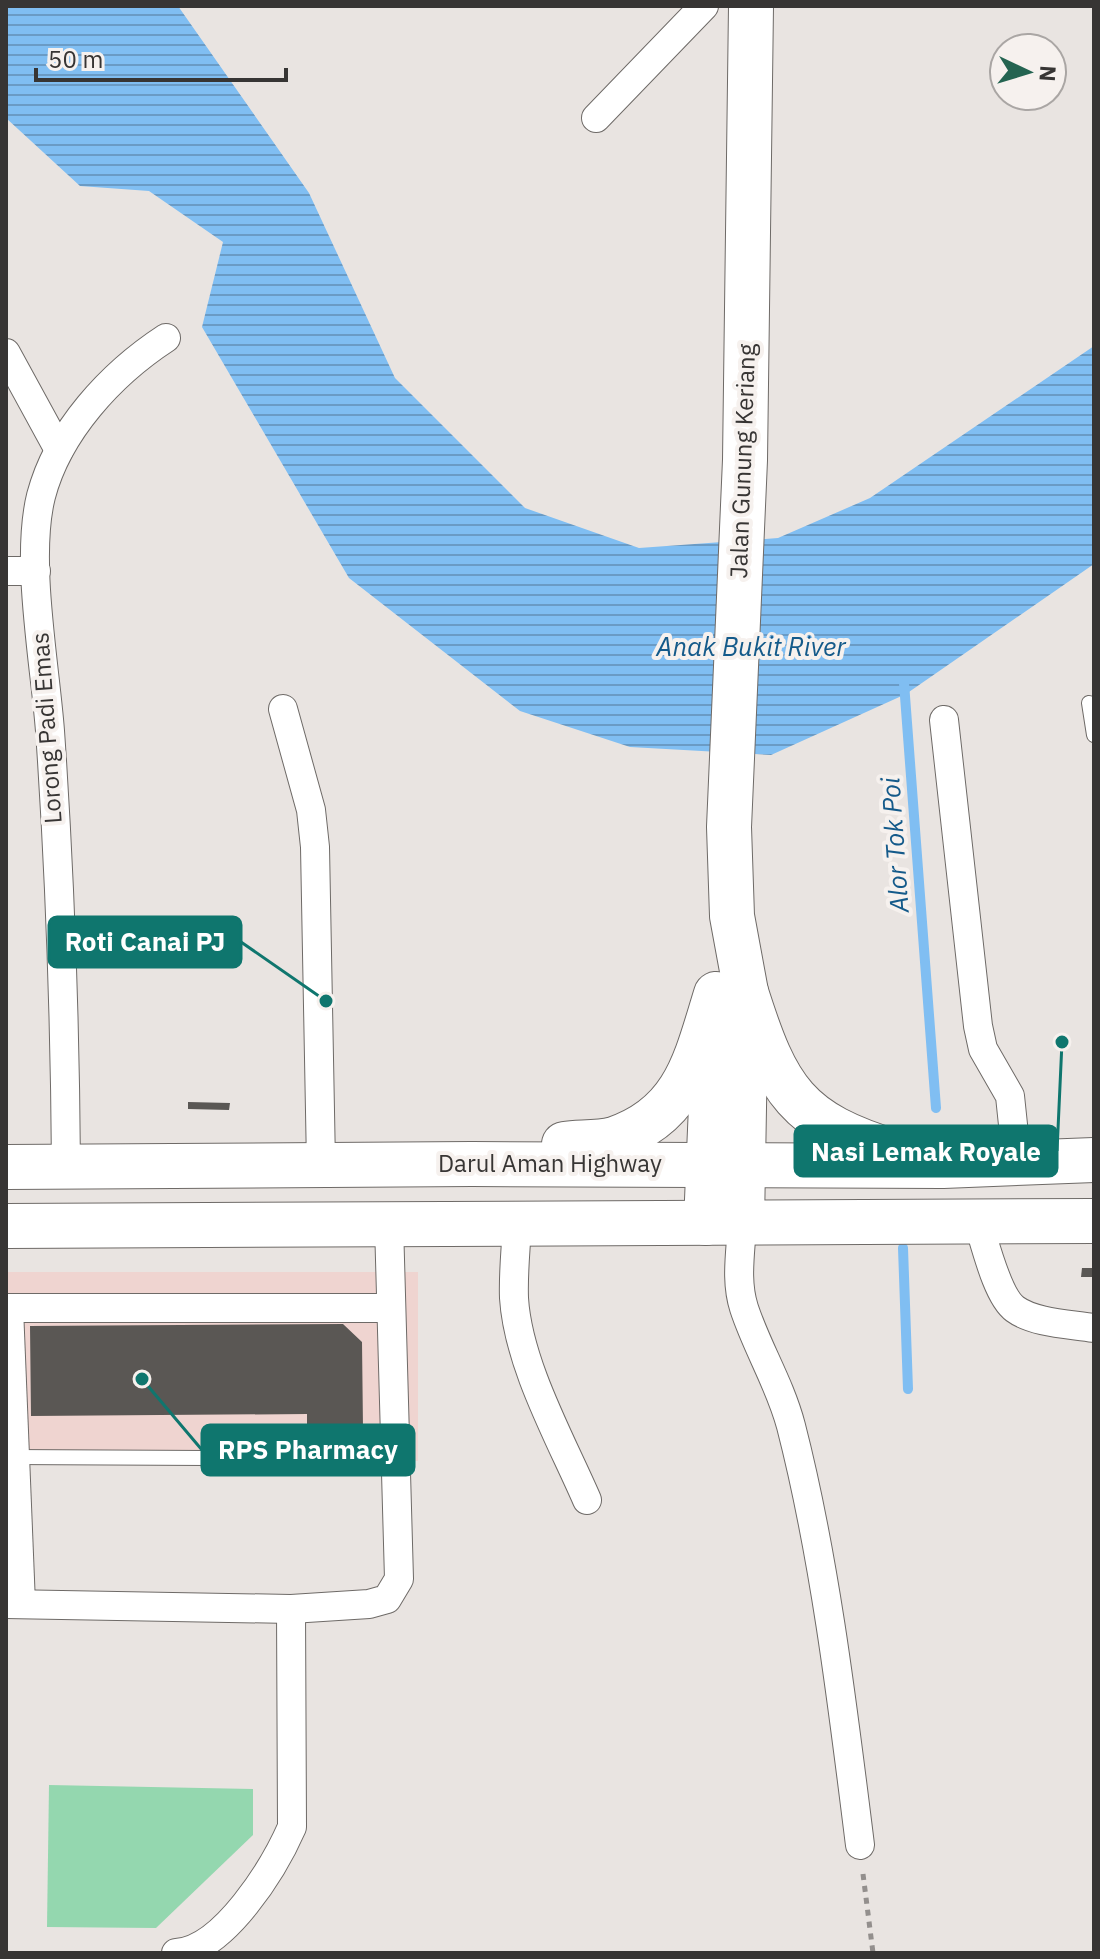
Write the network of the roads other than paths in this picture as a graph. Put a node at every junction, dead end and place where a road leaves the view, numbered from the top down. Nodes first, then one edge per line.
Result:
1 (704, 6) edge
2 (751, 6) edge
3 (596, 118) dead end
4 (166, 338) dead end
5 (6, 353) edge
6 (59, 450) junction
7 (6, 571) edge
8 (36, 571) junction
9 (1089, 703) dead end
10 (283, 709) dead end
11 (944, 720) dead end
12 (1094, 735) edge
13 (731, 993) junction
14 (1094, 1160) edge
15 (1017, 1163) junction
16 (321, 1164) junction
17 (472, 1164) junction
18 (726, 1165) junction
19 (66, 1166) junction
20 (943, 1166) junction
21 (6, 1167) edge
22 (1094, 1221) edge
23 (978, 1222) junction
24 (724, 1223) junction
25 (389, 1224) junction
26 (517, 1224) junction
27 (6, 1226) edge
28 (8, 1308) edge
29 (389, 1308) junction
30 (1094, 1328) edge
31 (12, 1457) edge
32 (394, 1459) junction
33 (587, 1500) dead end
34 (14, 1604) edge
35 (291, 1609) junction
36 (860, 1845) road end
37 (176, 1953) edge

1 - 3 street
2 - 13 main road, Jalan Gunung Keriang
4 - 6 street, Lorong Padi Emas
5 - 6 street
6 - 8 street, Lorong Padi Emas
7 - 8 street
8 - 19 street, Lorong Padi Emas
9 - 12 lane
10 - 16 street
11 - 15 street
13 - 17 main road
13 - 18 main road, Jalan Gunung Keriang
13 - 20 main road
14 - 15 main road, Darul Aman Highway
15 - 20 main road, Darul Aman Highway
16 - 17 main road, Darul Aman Highway
16 - 19 main road, Darul Aman Highway
17 - 18 main road, Darul Aman Highway
18 - 20 main road, Darul Aman Highway
18 - 24 main road, Jalan Gunung Keriang
19 - 21 main road, Darul Aman Highway
22 - 23 main road
23 - 24 main road
23 - 30 street
24 - 26 main road
24 - 36 street
25 - 26 main road
25 - 27 main road
25 - 29 street
26 - 33 street
28 - 29 street
28 - 31 street
29 - 32 street
31 - 32 lane
31 - 34 street
32 - 35 street
34 - 35 street
35 - 37 street

